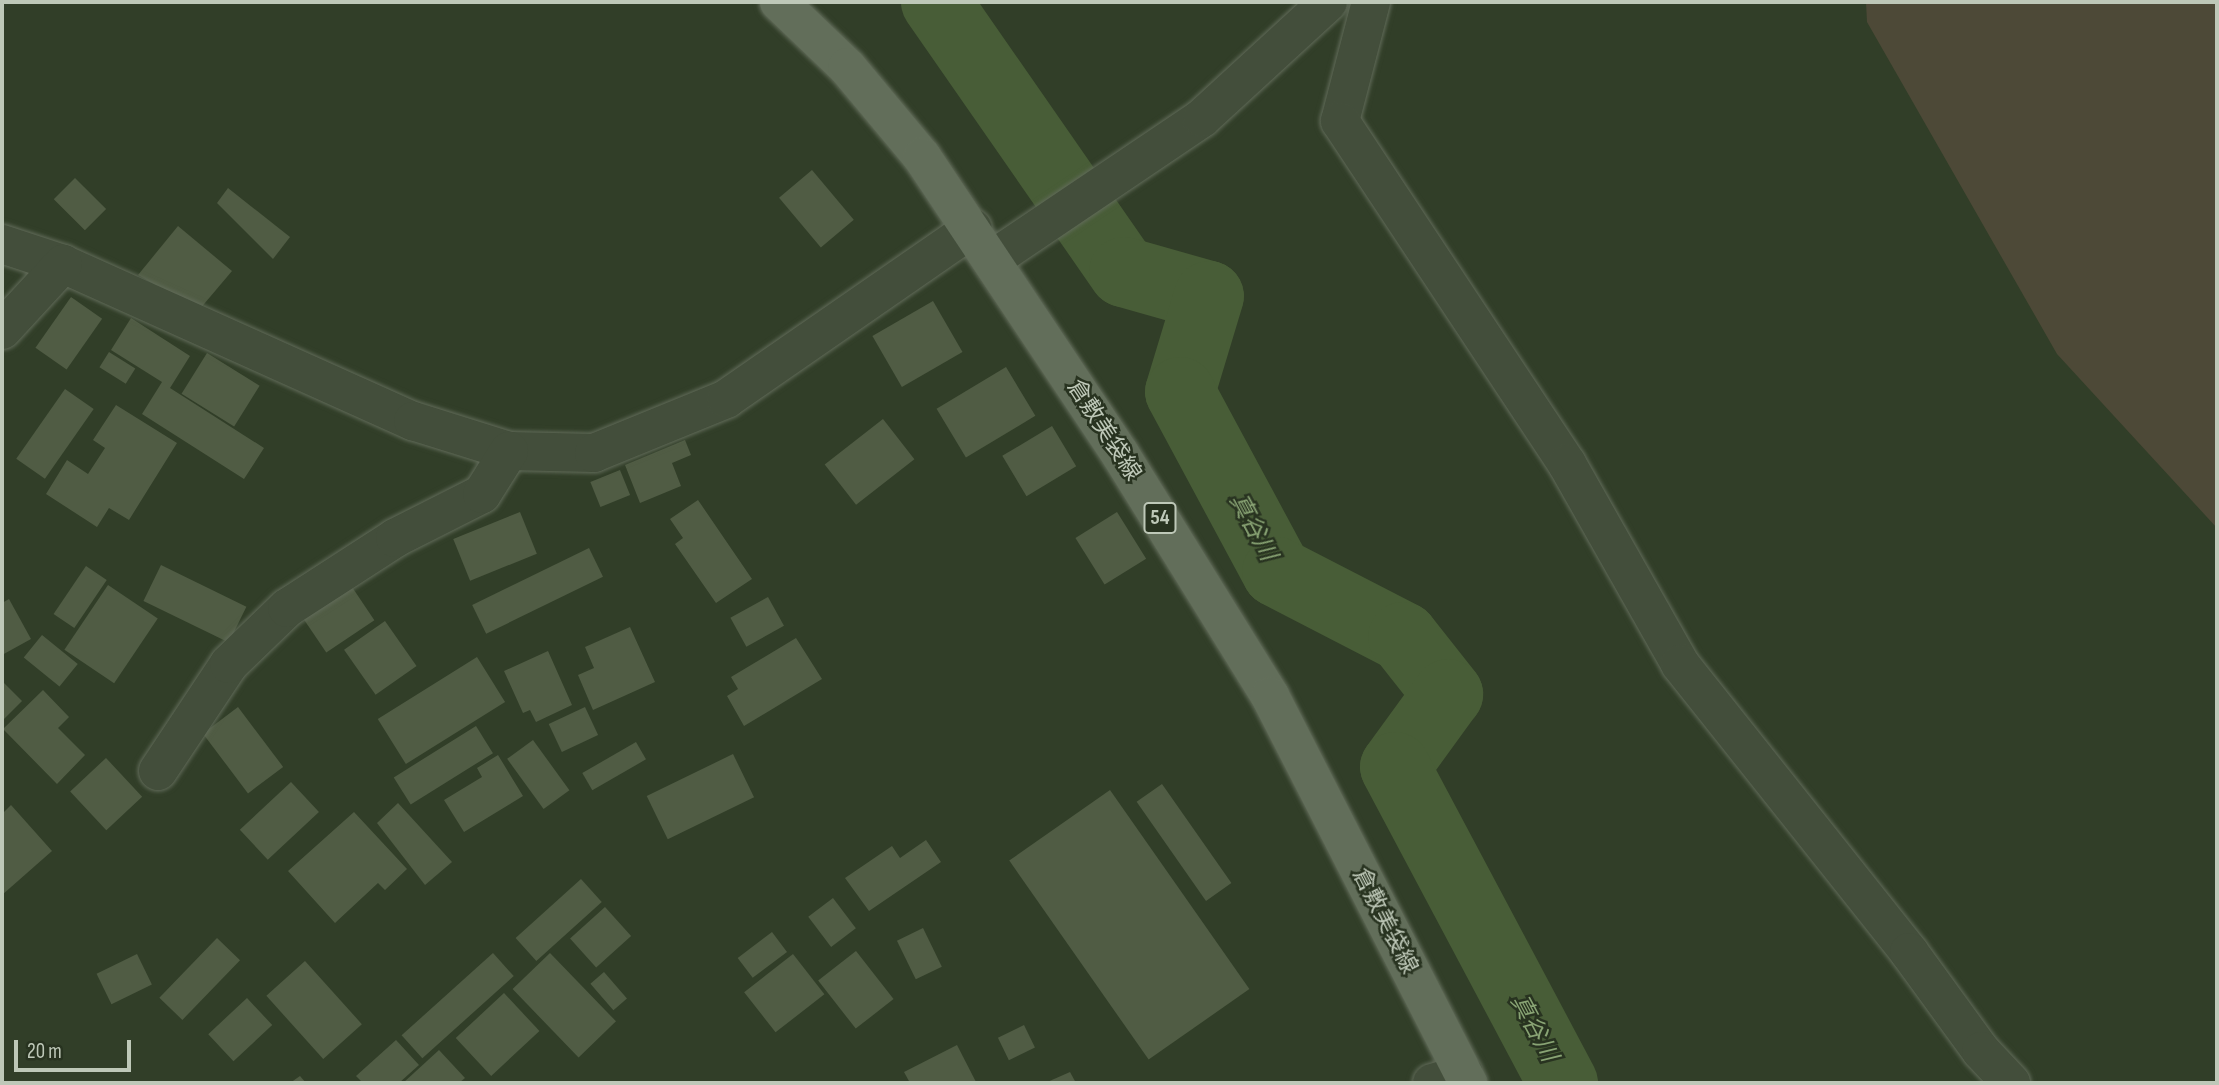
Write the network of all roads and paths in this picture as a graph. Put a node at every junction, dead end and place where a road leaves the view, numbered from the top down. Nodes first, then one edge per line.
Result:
1 (779, 2) edge
2 (1328, 2) edge
3 (1371, 2) edge
4 (983, 243) junction
5 (2, 244) edge
6 (63, 264) junction
7 (2, 330) edge
8 (509, 451) junction
9 (158, 771) dead end
10 (1455, 1080) edge
11 (2011, 1083) edge

1 - 4 main road, 倉敷美袋線 / 54
2 - 4 street
3 - 11 street
4 - 8 street
4 - 10 main road, 倉敷美袋線 / 54
5 - 6 street
6 - 7 street
6 - 8 street
8 - 9 street

